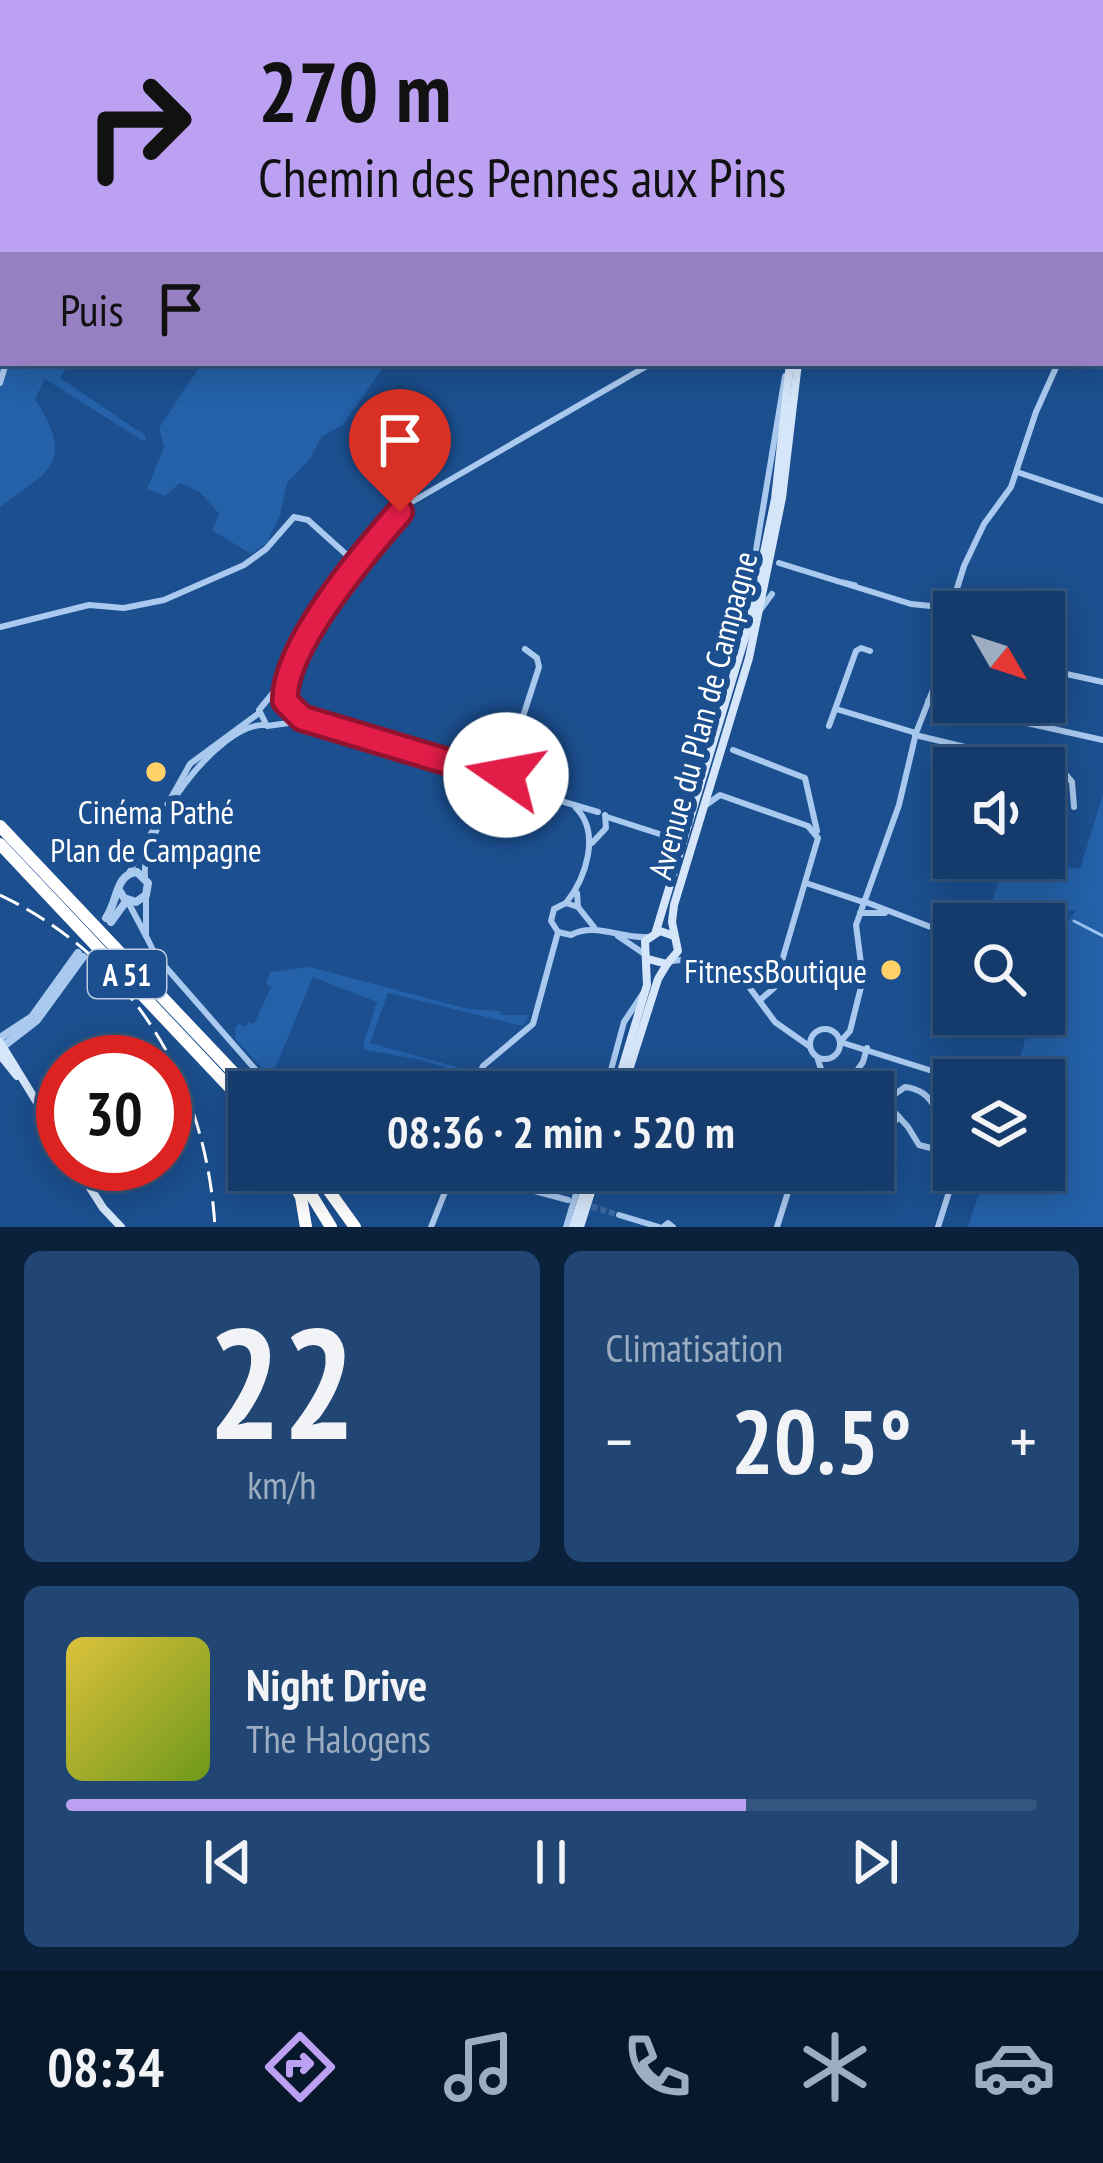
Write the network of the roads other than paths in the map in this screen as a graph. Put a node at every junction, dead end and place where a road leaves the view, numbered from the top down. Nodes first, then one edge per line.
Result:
1 (647, 366) edge
2 (791, 366) edge
3 (792, 366) edge
4 (792, 366) edge
5 (1057, 366) edge
6 (1017, 472) junction
7 (1103, 501) edge
8 (779, 563) dead end
9 (358, 566) junction
10 (958, 591) edge
11 (772, 594) dead end
12 (933, 606) edge
13 (759, 612) junction
14 (750, 621) junction
15 (0, 627) edge
16 (734, 637) junction
17 (525, 649) dead end
18 (870, 651) dead end
19 (1065, 674) edge
20 (286, 677) junction
21 (1103, 682) edge
22 (933, 686) edge
23 (272, 697) junction
24 (928, 701) junction
25 (287, 704) junction
26 (836, 709) junction
27 (259, 713) junction
28 (284, 723) junction
29 (267, 725) junction
30 (829, 726) dead end
31 (916, 734) junction
32 (1103, 740) edge
33 (733, 750) dead end
34 (503, 771) junction
35 (481, 776) junction
36 (502, 790) junction
37 (527, 791) junction
38 (574, 806) junction
39 (705, 806) junction
40 (1074, 807) dead end
41 (598, 812) junction
42 (607, 818) junction
43 (588, 825) junction
44 (0, 826) edge
45 (601, 832) junction
46 (817, 835) junction
47 (672, 838) junction
48 (0, 844) edge
49 (590, 846) junction
50 (129, 873) junction
51 (145, 876) junction
52 (806, 883) junction
53 (577, 887) junction
54 (119, 890) junction
55 (670, 891) junction
56 (146, 895) junction
57 (127, 900) junction
58 (863, 902) junction
59 (566, 904) junction
60 (580, 911) junction
61 (860, 913) junction
62 (888, 913) junction
63 (598, 929) junction
64 (933, 929) edge
65 (579, 930) junction
66 (561, 934) junction
67 (615, 934) junction
68 (652, 934) junction
69 (146, 936) junction
70 (677, 940) junction
71 (80, 955) dead end
72 (647, 957) junction
73 (700, 962) junction
74 (669, 963) junction
75 (646, 989) junction
76 (760, 1000) junction
77 (851, 1028) junction
78 (789, 1031) junction
79 (815, 1032) junction
80 (834, 1032) junction
81 (840, 1042) junction
82 (1, 1046) edge
83 (809, 1046) junction
84 (866, 1048) junction
85 (834, 1055) junction
86 (816, 1057) junction
87 (232, 1071) edge
88 (257, 1071) edge
89 (481, 1071) edge
90 (611, 1071) edge
91 (624, 1071) edge
92 (625, 1071) edge
93 (821, 1071) edge
94 (827, 1071) edge
95 (856, 1071) edge
96 (933, 1071) edge
97 (228, 1086) edge
98 (894, 1095) edge
99 (36, 1101) edge
100 (933, 1106) edge
101 (894, 1111) edge
102 (899, 1117) junction
103 (894, 1122) edge
104 (933, 1148) edge
105 (92, 1191) edge
106 (299, 1191) edge
107 (306, 1191) edge
108 (324, 1191) edge
109 (328, 1191) edge
110 (448, 1191) edge
111 (536, 1191) edge
112 (584, 1191) edge
113 (787, 1191) edge
114 (949, 1191) edge
115 (568, 1200) dead end
116 (619, 1215) dead end
117 (662, 1226) edge
118 (121, 1227) edge
119 (305, 1227) edge
120 (331, 1227) edge
121 (345, 1227) edge
122 (355, 1227) edge
123 (431, 1227) edge
124 (573, 1227) edge
125 (776, 1227) edge
126 (938, 1227) edge

1 - 9 street
2 - 16 street
3 - 13 main road, Avenue du Plan de Campagne
4 - 14 main road, Avenue du Plan de Campagne
5 - 6 street
6 - 7 street
6 - 10 street
8 - 12 street
9 - 15 street
9 - 20 street
11 - 13 street
13 - 39 main road, Avenue du Plan de Campagne
14 - 16 street
14 - 55 main road, Avenue du Plan de Campagne
16 - 47 street
17 - 34 street
18 - 26 street
19 - 21 street
20 - 23 street
20 - 25 street
22 - 24 street
23 - 25 street
23 - 27 street
24 - 31 street
24 - 32 street
25 - 28 street
25 - 35 street
26 - 30 street
26 - 31 street
27 - 29 street
27 - 50 street
28 - 29 street
28 - 35 street
29 - 51 street
31 - 40 street
31 - 58 street
33 - 46 street
34 - 35 street
34 - 36 street
34 - 37 street
35 - 36 street
36 - 37 street
37 - 38 street
38 - 41 street
38 - 43 street
39 - 46 street
39 - 70 main road, Avenue du Plan de Campagne
41 - 42 street
41 - 43 street
42 - 45 street
42 - 47 street
43 - 45 street
43 - 49 street
44 - 87 highway, A 51
45 - 49 street
46 - 52 street
47 - 55 street
48 - 97 highway, A 51
49 - 53 street
50 - 51 street
50 - 54 street
51 - 56 street
52 - 58 street
52 - 76 street
53 - 59 street
53 - 60 street
54 - 57 street
54 - 57 street
55 - 68 main road, Avenue du Plan de Campagne
56 - 57 street
56 - 69 street
57 - 69 street
58 - 61 street
58 - 62 street
59 - 60 street
59 - 66 street
60 - 63 street
60 - 65 street
61 - 62 street
61 - 77 street
62 - 64 street
63 - 65 street
63 - 67 street
65 - 66 street
66 - 89 street
67 - 68 street
67 - 72 street
68 - 70 main road
68 - 72 main road, Avenue du Plan de Campagne
69 - 88 street
70 - 73 street
70 - 74 main road, Avenue du Plan de Campagne
71 - 82 street
72 - 74 main road
72 - 75 main road
73 - 74 street
73 - 76 street
74 - 92 main road
75 - 90 street
75 - 91 main road
76 - 78 street
77 - 80 street
77 - 81 street
77 - 84 street
78 - 79 street
78 - 83 street
79 - 80 street
79 - 83 street
80 - 81 street
81 - 84 street
81 - 85 street
82 - 99 main road
83 - 86 street
84 - 85 street
84 - 95 street
84 - 96 street
85 - 86 street
85 - 94 street
86 - 93 street
98 - 100 street
101 - 102 street
102 - 103 street
102 - 104 street
105 - 118 main road
106 - 119 highway
107 - 120 highway
108 - 121 highway
109 - 122 highway
110 - 123 street
111 - 115 street
112 - 124 main road
113 - 125 street
114 - 126 street
116 - 117 street

